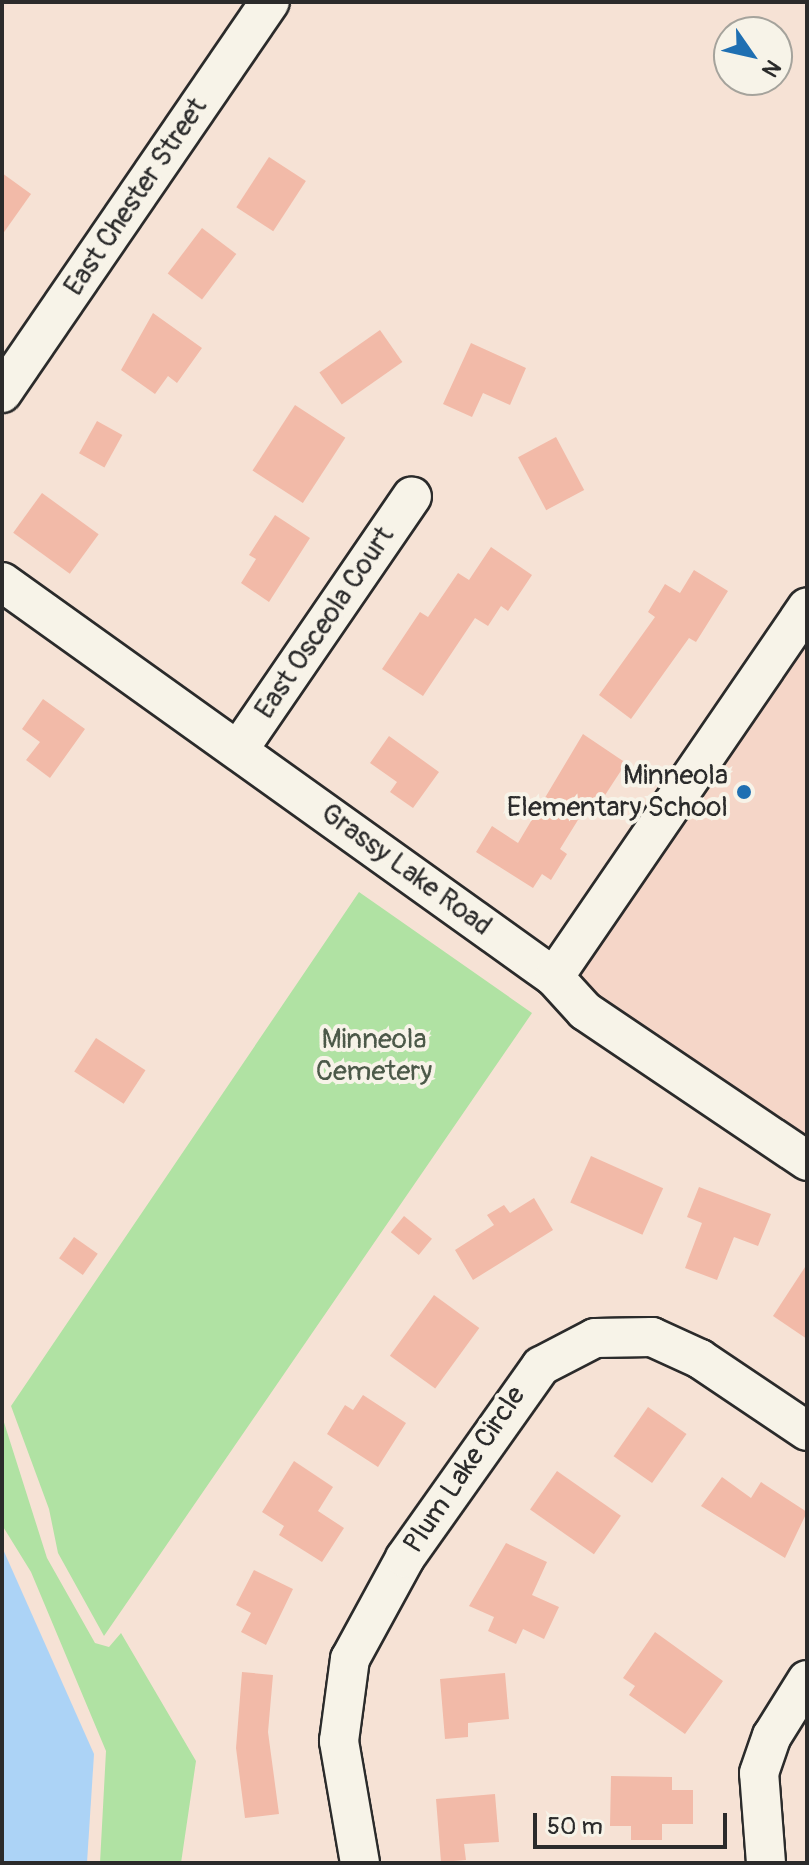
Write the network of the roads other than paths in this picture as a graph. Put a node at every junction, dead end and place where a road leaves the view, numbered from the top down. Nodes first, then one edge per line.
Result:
1 (270, 2) edge
2 (2, 393) edge
3 (412, 496) dead end
4 (2, 582) edge
5 (807, 607) edge
6 (239, 749) junction
7 (554, 977) junction
8 (807, 1161) edge
9 (807, 1431) edge
10 (807, 1680) edge
11 (360, 1863) edge
12 (766, 1863) edge

1 - 2 street, East Chester Street
3 - 6 street, East Osceola Court
4 - 6 street, Grassy Lake Road
5 - 7 street
6 - 7 street, Grassy Lake Road
7 - 8 street, Grassy Lake Road
9 - 11 street, Plum Lake Circle
10 - 12 street

